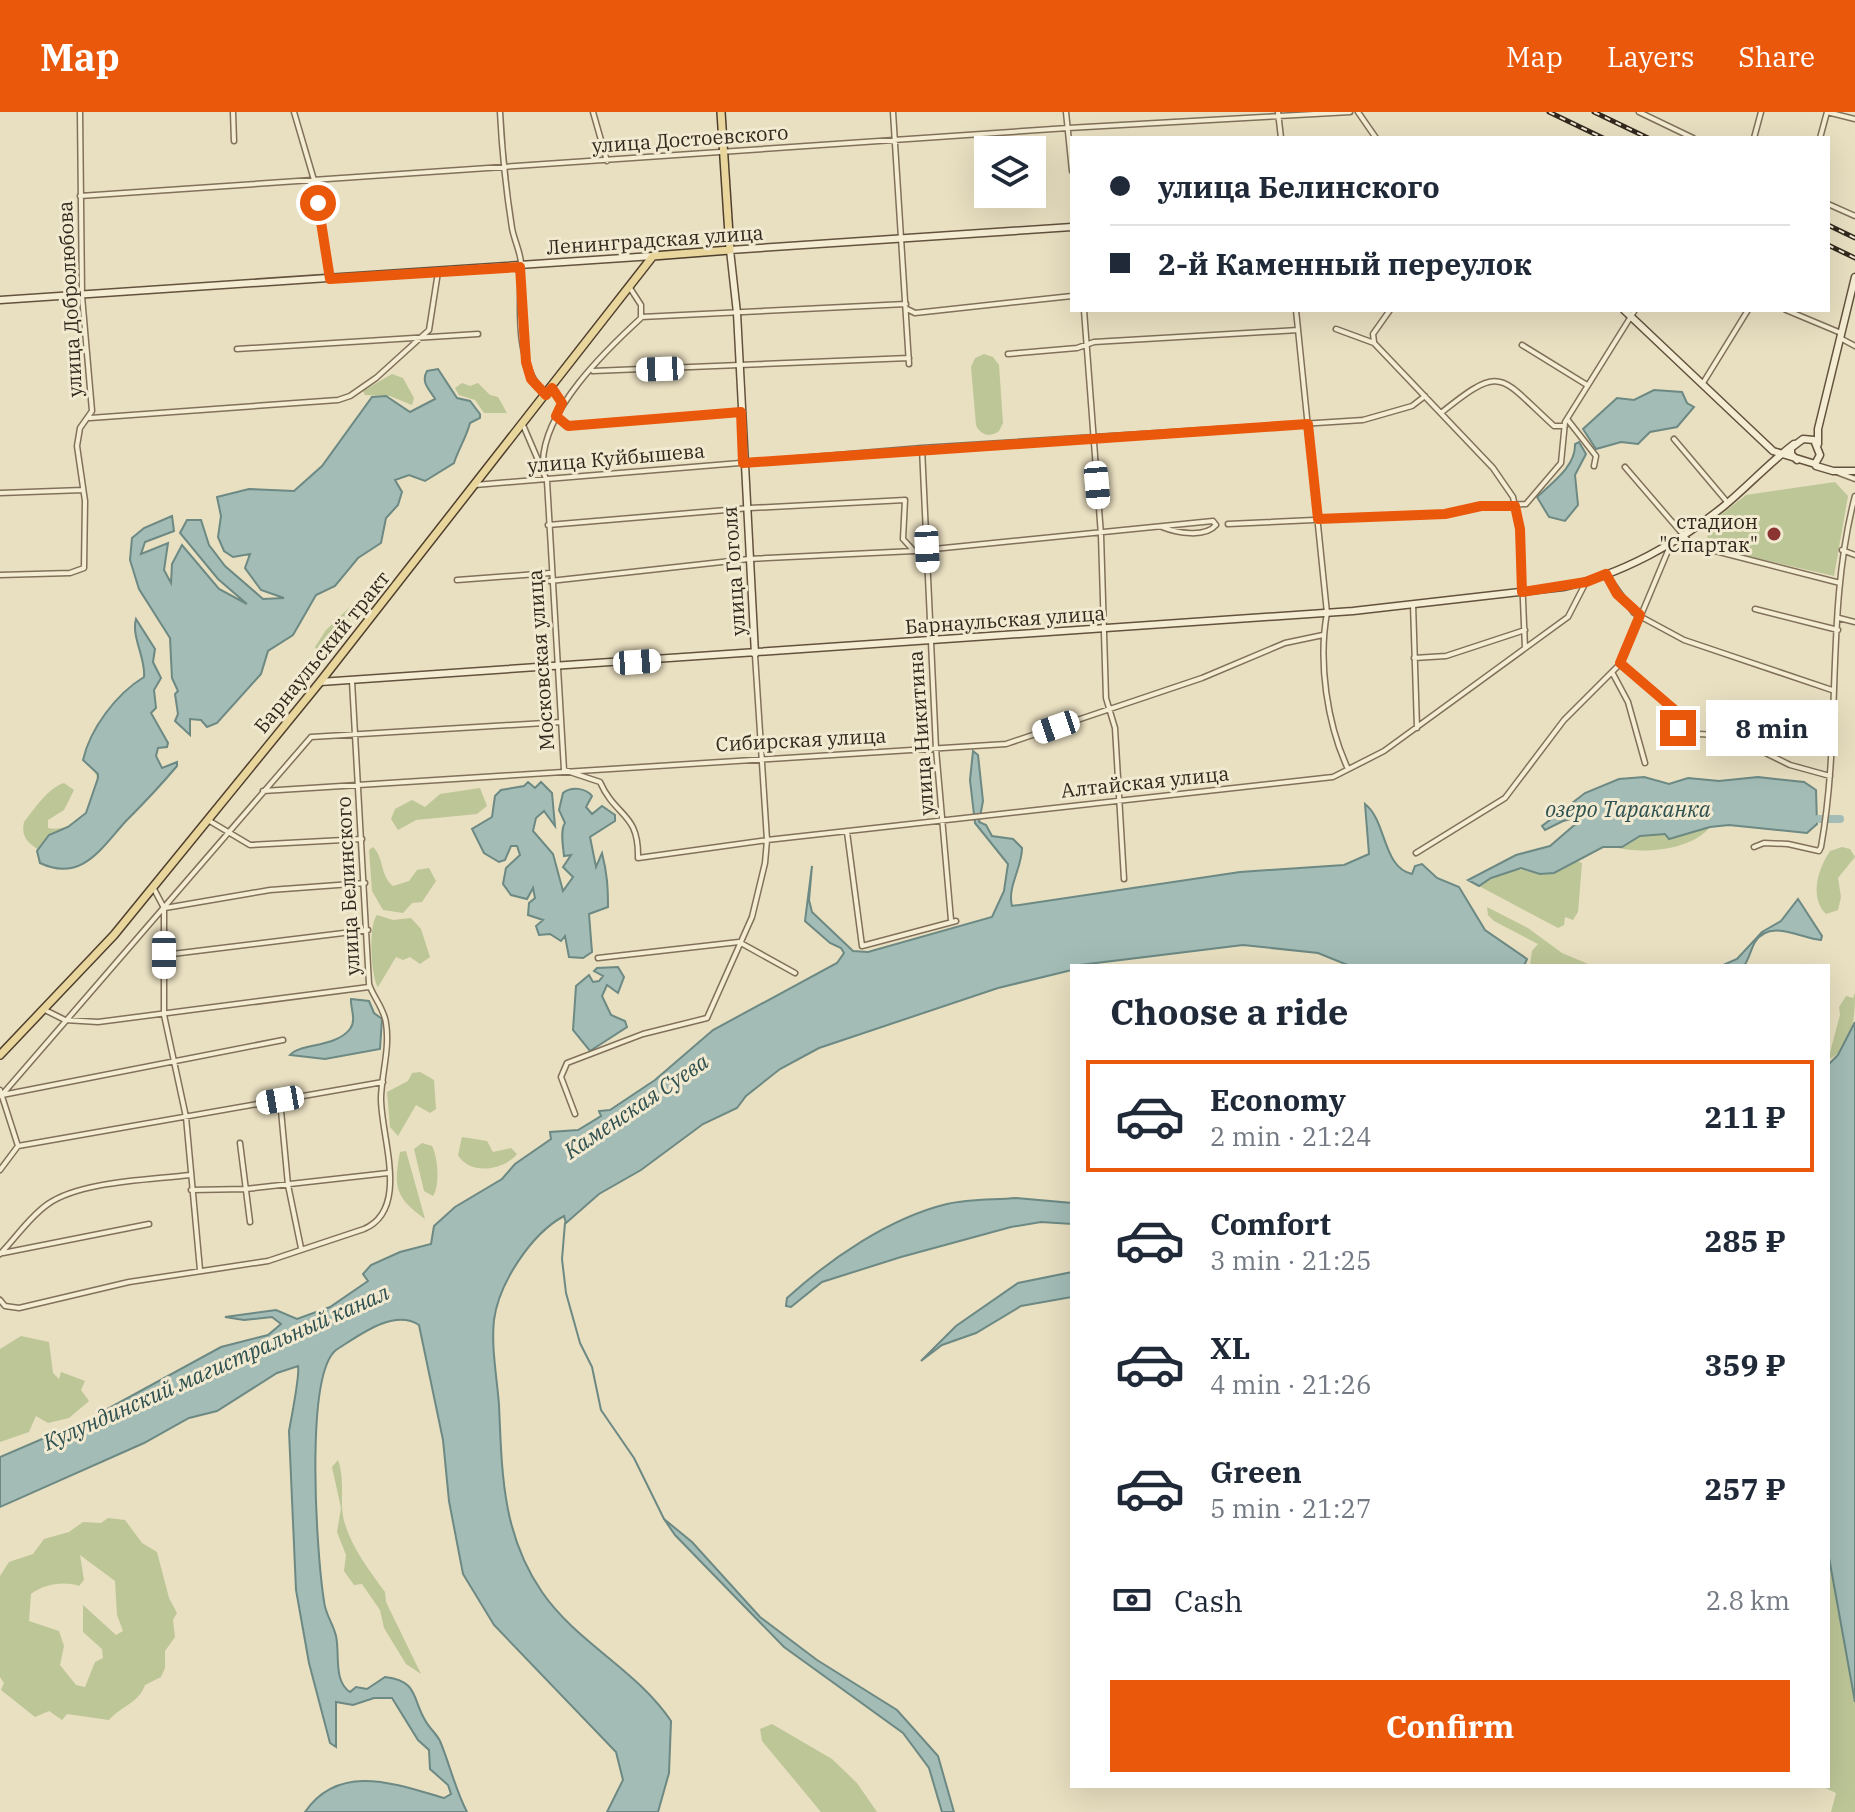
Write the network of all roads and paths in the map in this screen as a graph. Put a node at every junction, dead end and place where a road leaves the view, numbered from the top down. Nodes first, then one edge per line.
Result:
1 (80, 112) edge
2 (233, 112) edge
3 (294, 112) edge
4 (500, 112) edge
5 (593, 112) edge
6 (721, 112) edge
7 (893, 112) edge
8 (1066, 112) edge
9 (1350, 112) edge
10 (1358, 112) edge
11 (1639, 112) edge
12 (1761, 112) edge
13 (1827, 112) edge
14 (1279, 114) edge
15 (1855, 119) edge
16 (1068, 128) junction
17 (1281, 136) edge
18 (1375, 136) edge
19 (1689, 136) edge
20 (1755, 136) edge
21 (1821, 136) edge
22 (896, 140) junction
23 (234, 141) dead end
24 (1070, 150) edge
25 (724, 153) junction
26 (607, 161) junction
27 (504, 168) junction
28 (314, 180) junction
29 (80, 196) junction
30 (1830, 205) edge
31 (1855, 216) edge
32 (1070, 227) edge
33 (904, 239) junction
34 (730, 250) junction
35 (653, 256) junction
36 (520, 267) junction
37 (438, 272) junction
38 (1855, 277) edge
39 (330, 279) junction
40 (630, 288) junction
41 (82, 296) junction
42 (1070, 296) edge
43 (0, 300) edge
44 (906, 306) junction
45 (1084, 312) edge
46 (1296, 312) edge
47 (1389, 312) edge
48 (1747, 312) edge
49 (1790, 312) edge
50 (737, 313) junction
51 (1633, 313) edge
52 (641, 317) junction
53 (1336, 329) dead end
54 (1298, 330) junction
55 (478, 334) dead end
56 (1841, 335) junction
57 (420, 338) junction
58 (1374, 343) junction
59 (1522, 345) dead end
60 (1086, 346) junction
61 (1855, 346) edge
62 (237, 349) dead end
63 (1008, 354) dead end
64 (739, 367) junction
65 (593, 371) junction
66 (1702, 383) junction
67 (1587, 385) junction
68 (552, 388) junction
69 (546, 395) junction
70 (1425, 396) junction
71 (562, 403) junction
72 (741, 412) junction
73 (1441, 413) junction
74 (556, 416) junction
75 (90, 418) junction
76 (1567, 419) junction
77 (1819, 423) junction
78 (1308, 424) junction
79 (523, 425) junction
80 (1565, 426) junction
81 (1093, 436) junction
82 (1674, 439) dead end
83 (1803, 439) junction
84 (1794, 444) junction
85 (1818, 444) junction
86 (922, 448) junction
87 (1781, 454) junction
88 (1820, 455) junction
89 (1797, 460) junction
90 (743, 463) junction
91 (543, 465) junction
92 (1812, 465) junction
93 (1594, 466) dead end
94 (1625, 467) dead end
95 (1833, 471) junction
96 (1855, 471) edge
97 (1855, 479) edge
98 (547, 481) junction
99 (475, 485) junction
100 (83, 490) junction
101 (0, 493) edge
102 (1855, 496) edge
103 (1728, 503) junction
104 (1515, 506) junction
105 (746, 508) junction
106 (1318, 519) junction
107 (1228, 524) dead end
108 (548, 525) junction
109 (1162, 527) junction
110 (1101, 535) junction
111 (1681, 536) junction
112 (1673, 540) junction
113 (927, 549) junction
114 (1842, 550) junction
115 (914, 551) junction
116 (1855, 555) edge
117 (749, 559) junction
118 (550, 573) junction
119 (1606, 574) junction
120 (0, 575) edge
121 (457, 580) dead end
122 (550, 581) junction
123 (1586, 582) junction
124 (1840, 583) junction
125 (1522, 592) junction
126 (1413, 604) junction
127 (1755, 609) dead end
128 (1327, 613) junction
129 (1640, 615) junction
130 (1839, 618) junction
131 (1855, 622) edge
132 (1102, 629) junction
133 (1525, 630) junction
134 (1838, 630) junction
135 (1323, 635) junction
136 (931, 642) junction
137 (1525, 648) junction
138 (755, 654) junction
139 (1414, 658) junction
140 (1620, 663) junction
141 (556, 667) junction
142 (1612, 672) junction
143 (352, 681) junction
144 (320, 682) junction
145 (1833, 690) junction
146 (1110, 709) junction
147 (561, 722) junction
148 (1417, 728) junction
149 (355, 735) junction
150 (936, 749) junction
151 (761, 759) junction
152 (1645, 763) dead end
153 (1348, 769) junction
154 (564, 770) junction
155 (1830, 776) junction
156 (358, 786) junction
157 (263, 791) junction
158 (1121, 801) junction
159 (207, 820) junction
160 (942, 821) junction
161 (229, 832) junction
162 (847, 832) junction
163 (362, 839) junction
164 (767, 840) junction
165 (1754, 847) dead end
166 (1416, 853) dead end
167 (638, 858) joint
168 (1124, 879) dead end
169 (365, 883) junction
170 (153, 886) junction
171 (164, 908) junction
172 (368, 930) junction
173 (739, 942) junction
174 (164, 955) junction
175 (598, 958) dead end
176 (795, 973) dead end
177 (369, 987) junction
178 (44, 1010) junction
179 (164, 1015) junction
180 (65, 1020) junction
181 (283, 1040) dead end
182 (0, 1055) edge
183 (174, 1064) junction
184 (383, 1082) junction
185 (1, 1093) edge
186 (280, 1100) junction
187 (575, 1114) dead end
188 (186, 1117) junction
189 (240, 1143) dead end
190 (18, 1146) junction
191 (0, 1170) edge
192 (388, 1173) junction
193 (190, 1175) junction
194 (288, 1185) junction
195 (246, 1189) junction
196 (191, 1190) junction
197 (250, 1222) dead end
198 (149, 1224) dead end
199 (301, 1249) junction
200 (0, 1254) edge
201 (200, 1270) junction
202 (0, 1300) edge

1 - 29 street, улица Добролюбова
2 - 23 street
3 - 28 street
4 - 27 street
5 - 26 street
6 - 25 main road, улица Гоголя
7 - 22 street
8 - 16 street
9 - 14 street, улица Достоевского
10 - 18 street
11 - 19 street
12 - 20 street
13 - 15 street
13 - 21 street
14 - 16 street, улица Достоевского
14 - 17 street
16 - 22 street, улица Достоевского
16 - 24 street
22 - 25 street, улица Достоевского
22 - 33 street
25 - 26 street, улица Достоевского
25 - 34 main road, улица Гоголя
26 - 27 street, улица Достоевского
27 - 28 street, улица Достоевского
27 - 36 street
28 - 29 street, улица Достоевского
28 - 39 street
29 - 41 street, улица Добролюбова
30 - 31 street
32 - 33 street, Ленинградская улица
33 - 34 street, Ленинградская улица
33 - 44 street
34 - 35 main road, Ленинградская улица
34 - 50 street, улица Гоголя
35 - 36 street, Ленинградская улица
35 - 40 main road, Барнаульский тракт
36 - 37 street, Ленинградская улица
36 - 69 street
37 - 39 street, Ленинградская улица
37 - 57 street
38 - 56 street
39 - 41 street, Ленинградская улица
40 - 52 street
40 - 68 main road, Барнаульский тракт
41 - 43 street, Ленинградская улица
41 - 75 street, улица Добролюбова
42 - 44 street
44 - 50 street
44 - 64 street
45 - 60 street
46 - 54 street
47 - 58 street
48 - 66 street
49 - 56 street
50 - 52 street
50 - 64 street, улица Гоголя
51 - 66 street
51 - 67 street
52 - 65 street
53 - 58 street
54 - 60 street
54 - 78 street
55 - 57 street
56 - 61 street
56 - 77 street
57 - 62 street
57 - 75 street
58 - 70 street
59 - 67 street
60 - 63 street
60 - 81 street
64 - 65 street
64 - 72 street, улица Гоголя
65 - 71 street
66 - 87 street
67 - 76 street
68 - 69 main road, Барнаульский тракт
68 - 71 street
69 - 79 main road, Барнаульский тракт
70 - 73 street
70 - 78 street, улица Куйбышева
71 - 74 street
72 - 74 street
72 - 90 street, улица Гоголя
73 - 80 street
73 - 104 street
74 - 91 street
75 - 100 street, улица Добролюбова
76 - 80 street
76 - 93 street
77 - 83 street
77 - 85 street
78 - 81 street, улица Куйбышева
78 - 106 street
79 - 91 street, Московская улица
79 - 99 main road, Барнаульский тракт
80 - 104 street
81 - 86 street, улица Куйбышева
81 - 110 street
82 - 103 street
83 - 84 street
83 - 85 street
84 - 87 street, Барнаульская улица
84 - 89 street
85 - 88 street
86 - 90 street, улица Куйбышева
86 - 113 street, улица Никитина
87 - 89 street
87 - 103 street, Барнаульская улица
88 - 92 street
88 - 95 street
89 - 92 street
90 - 98 street, улица Куйбышева
90 - 105 street, улица Гоголя
91 - 98 street, Московская улица
92 - 95 street
94 - 111 street
95 - 96 street
95 - 97 street
98 - 99 street, улица Куйбышева
98 - 108 street, Московская улица
99 - 144 main road, Барнаульский тракт
100 - 101 street
100 - 120 street, улица Добролюбова
102 - 114 street
103 - 111 street, Барнаульская улица
104 - 106 street
104 - 125 street
105 - 108 street
105 - 115 street
105 - 117 street, улица Гоголя
106 - 107 street
106 - 128 street
108 - 118 street, Московская улица
109 - 109 street
109 - 110 street
110 - 113 street
110 - 132 street
111 - 112 street, Барнаульская улица
111 - 124 street
112 - 119 street, Барнаульская улица
112 - 129 street
113 - 115 street
113 - 136 street, улица Никитина
114 - 116 street
114 - 124 street
115 - 117 street
117 - 122 street
117 - 138 street, улица Гоголя
118 - 121 street
118 - 122 street, Московская улица
119 - 123 street, Барнаульская улица
119 - 129 street
122 - 141 street, Московская улица
123 - 125 street, Барнаульская улица
123 - 137 street, Алтайская улица
124 - 130 street
125 - 126 street, Барнаульская улица
125 - 133 street
126 - 128 street, Барнаульская улица
126 - 139 street
127 - 134 street
128 - 132 street, Барнаульская улица
128 - 135 street
129 - 140 street
129 - 145 street
130 - 131 street
130 - 134 street
132 - 136 street, Барнаульская улица
132 - 146 street
133 - 137 street
133 - 139 street
134 - 145 street
135 - 146 street, Сибирская улица
135 - 153 street
136 - 138 street, Барнаульская улица
136 - 150 street, улица Никитина
137 - 148 street, Алтайская улица
138 - 141 street, Барнаульская улица
138 - 151 street, улица Гоголя
139 - 148 street
140 - 142 street
140 - 155 street
141 - 143 street, Барнаульская улица
141 - 147 street, Московская улица
142 - 152 street
142 - 166 street
143 - 144 street, Барнаульская улица
143 - 149 street, улица Белинского
144 - 159 main road, Барнаульский тракт
145 - 155 street
146 - 150 street, Сибирская улица
146 - 158 street
147 - 149 street
147 - 154 street, Московская улица
148 - 153 street, Алтайская улица
149 - 156 street, улица Белинского
149 - 157 street
150 - 151 street, Сибирская улица
150 - 160 street, улица Никитина
151 - 154 street, Сибирская улица
151 - 164 street, улица Гоголя
153 - 158 street, Алтайская улица
154 - 156 street, Сибирская улица
154 - 167 street, Московская улица
155 - 165 street
156 - 157 street, Сибирская улица
156 - 163 street, улица Белинского
157 - 161 street
158 - 160 street, Алтайская улица
158 - 168 street
159 - 161 street
159 - 170 main road, Барнаульский тракт
160 - 162 street, Алтайская улица
160 - 162 street, улица Никитина
161 - 163 street
161 - 171 street
162 - 164 street, Алтайская улица
163 - 169 street, улица Белинского
164 - 167 street, Алтайская улица
164 - 173 street, улица Гоголя
169 - 171 street
169 - 172 street, улица Белинского
170 - 171 street
170 - 178 main road, Барнаульский тракт
171 - 174 street
171 - 180 street
172 - 174 street
172 - 177 street, улица Белинского
173 - 175 street
173 - 176 street
173 - 187 street, улица Гоголя
174 - 179 street
177 - 179 street
177 - 184 street, улица Белинского
178 - 180 street
178 - 182 main road, Барнаульский тракт
179 - 180 street
179 - 183 street
180 - 185 street
181 - 183 street
183 - 185 street
183 - 188 street
184 - 186 street
184 - 192 street, улица Белинского
185 - 190 street
186 - 188 street
186 - 194 street
188 - 190 street
188 - 193 street
189 - 195 street
190 - 191 street
192 - 194 street
192 - 199 street, улица Белинского
193 - 196 street
193 - 200 street
194 - 195 street
194 - 199 street
195 - 196 street
195 - 197 street
196 - 201 street
198 - 200 street
199 - 201 street
201 - 202 street

